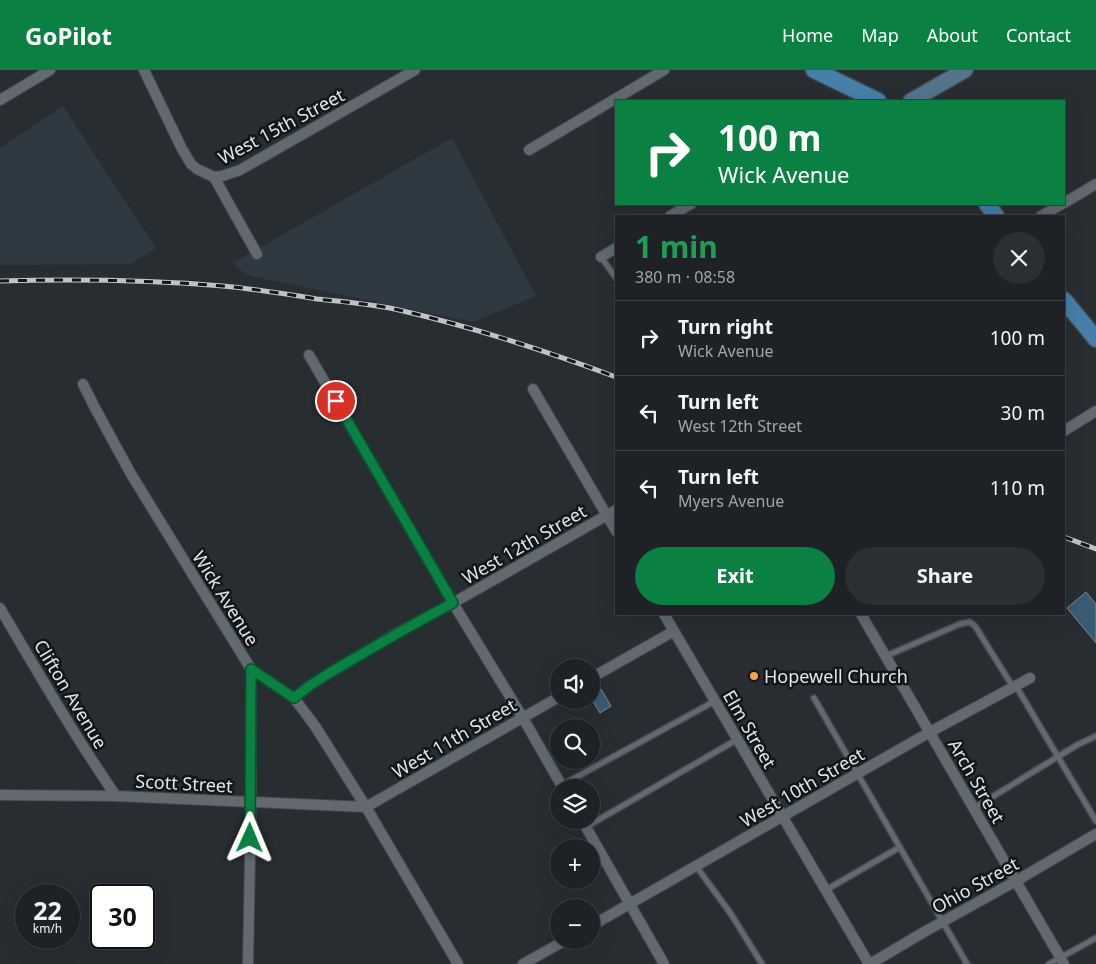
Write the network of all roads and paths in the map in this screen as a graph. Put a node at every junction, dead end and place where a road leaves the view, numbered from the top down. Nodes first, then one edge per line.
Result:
1 (50, 70) edge
2 (144, 70) edge
3 (415, 70) edge
4 (664, 70) edge
5 (814, 70) edge
6 (965, 70) edge
7 (0, 100) edge
8 (871, 100) edge
9 (913, 100) edge
10 (529, 150) dead end
11 (214, 177) junction
12 (1096, 184) edge
13 (1065, 202) edge
14 (689, 205) edge
15 (1060, 205) edge
16 (672, 215) edge
17 (1043, 215) edge
18 (615, 249) edge
19 (257, 254) dead end
20 (601, 257) joint
21 (615, 277) edge
22 (1065, 301) edge
23 (1096, 340) edge
24 (309, 355) dead end
25 (83, 384) dead end
26 (533, 389) dead end
27 (1096, 411) edge
28 (1065, 430) edge
29 (612, 513) edge
30 (615, 526) edge
31 (453, 603) junction
32 (0, 608) edge
33 (665, 615) edge
34 (862, 615) edge
35 (674, 631) junction
36 (886, 656) junction
37 (251, 669) junction
38 (600, 673) edge
39 (1030, 678) dead end
40 (1014, 686) junction
41 (294, 698) junction
42 (814, 698) dead end
43 (715, 701) junction
44 (550, 702) edge
45 (523, 718) junction
46 (930, 732) junction
47 (1096, 736) edge
48 (738, 739) junction
49 (1058, 757) junction
50 (857, 774) junction
51 (559, 779) edge
52 (576, 779) edge
53 (0, 795) edge
54 (116, 796) junction
55 (251, 802) junction
56 (366, 806) junction
57 (974, 808) junction
58 (600, 815) edge
59 (783, 816) junction
60 (1096, 821) edge
61 (587, 829) edge
62 (1096, 834) edge
63 (900, 847) junction
64 (696, 866) junction
65 (1016, 881) junction
66 (826, 890) junction
67 (630, 904) junction
68 (600, 921) edge
69 (943, 922) junction
70 (1096, 938) edge
71 (550, 949) edge
72 (1062, 961) edge
73 (248, 964) edge
74 (458, 964) edge
75 (523, 964) edge
76 (664, 964) edge
77 (762, 964) edge
78 (869, 964) edge
79 (967, 964) edge
80 (1049, 964) edge

1 - 7 street
2 - 11 street
3 - 11 street, West 15th Street
4 - 10 street
5 - 8 main road
6 - 9 main road
11 - 19 street
12 - 13 street
14 - 16 street
15 - 17 street
18 - 20 street
20 - 21 lane
22 - 23 main road
24 - 31 street
25 - 37 street, Wick Avenue
26 - 29 street
27 - 28 street
29 - 30 street
29 - 31 street, West 12th Street
31 - 41 street, West 12th Street
31 - 45 street
32 - 54 street, Clifton Avenue
33 - 35 street, Elm Street
34 - 36 street, Arch Street
35 - 38 street
35 - 43 street, Elm Street
36 - 40 lane
36 - 46 street, Arch Street
37 - 41 street, Wick Avenue
37 - 55 street
39 - 40 street, West 10th Street
40 - 46 street, West 10th Street
40 - 49 lane
41 - 56 street, Wick Avenue
42 - 50 lane
43 - 48 street, Elm Street
43 - 52 lane
44 - 45 street, West 11th Street
45 - 51 street
45 - 56 street, West 11th Street
46 - 50 street, West 10th Street
46 - 57 street, Arch Street
47 - 49 lane
48 - 58 lane
48 - 59 street, Elm Street
49 - 57 lane
49 - 60 lane
50 - 59 street, West 10th Street
50 - 63 lane
53 - 54 street, Scott Street
54 - 55 street, Scott Street
55 - 56 street, Scott Street
55 - 73 street
56 - 74 street, Wick Avenue
57 - 65 street, Arch Street
59 - 64 street, West 10th Street
59 - 66 street, Elm Street
61 - 67 street
62 - 65 street, Ohio Street
63 - 66 lane
63 - 69 lane
64 - 67 street, West 10th Street
64 - 77 lane
65 - 69 street, Ohio Street
65 - 72 street, Arch Street
66 - 78 street, Elm Street
67 - 68 street, West 10th Street
67 - 76 street
69 - 78 street, Ohio Street
69 - 79 lane
70 - 72 lane
71 - 75 street
72 - 80 lane

